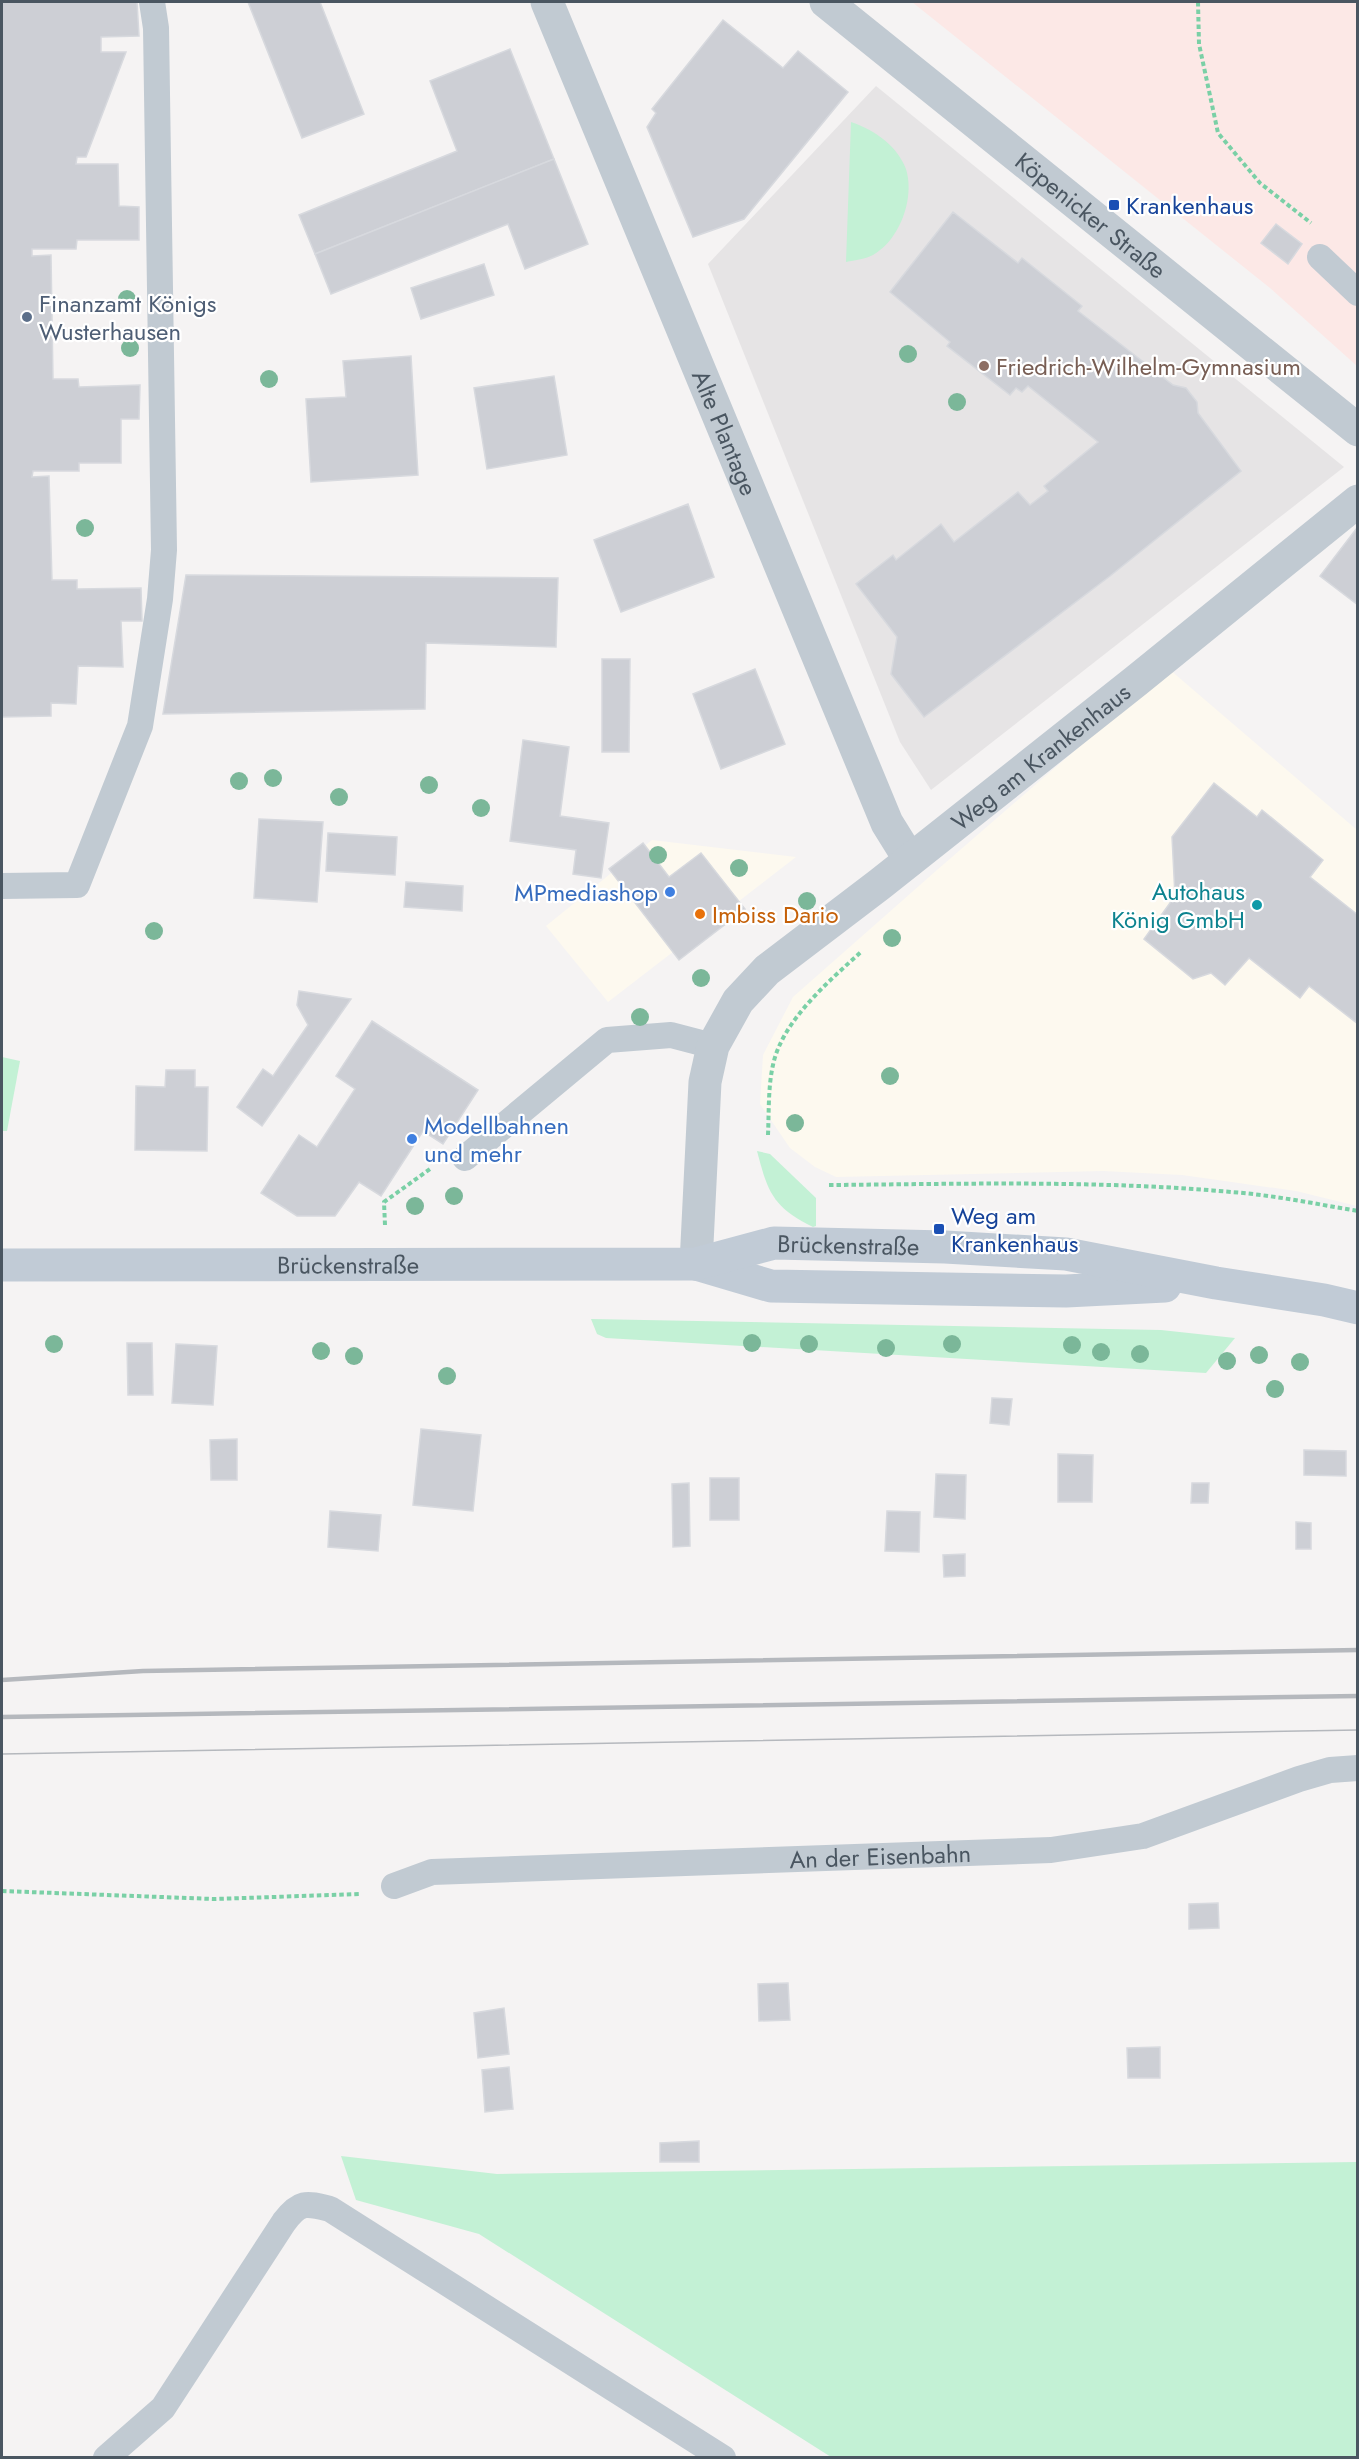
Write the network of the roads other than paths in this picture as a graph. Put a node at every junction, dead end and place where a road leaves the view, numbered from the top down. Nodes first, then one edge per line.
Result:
1 (152, 2) edge
2 (547, 2) edge
3 (826, 2) edge
4 (1320, 257) dead end
5 (1358, 292) edge
6 (1358, 430) edge
7 (1358, 501) edge
8 (910, 860) junction
9 (2, 886) edge
10 (713, 1046) junction
11 (465, 1158) road end
12 (696, 1264) junction
13 (2, 1265) edge
14 (1216, 1283) junction
15 (1358, 1308) edge
16 (1358, 1768) edge
17 (394, 1886) road end
18 (106, 2457) edge
19 (723, 2457) edge

1 - 9 lane
2 - 8 street, Alte Plantage
3 - 6 street, Köpenicker Straße
4 - 5 lane
7 - 8 street, Weg am Krankenhaus
8 - 10 street, Weg am Krankenhaus
10 - 11 lane
10 - 12 street, Weg am Krankenhaus
12 - 13 main road, Brückenstraße
12 - 14 main road, Brückenstraße
12 - 14 main road, Brückenstraße
14 - 15 main road, Brückenstraße
16 - 17 lane, An der Eisenbahn
18 - 19 lane

